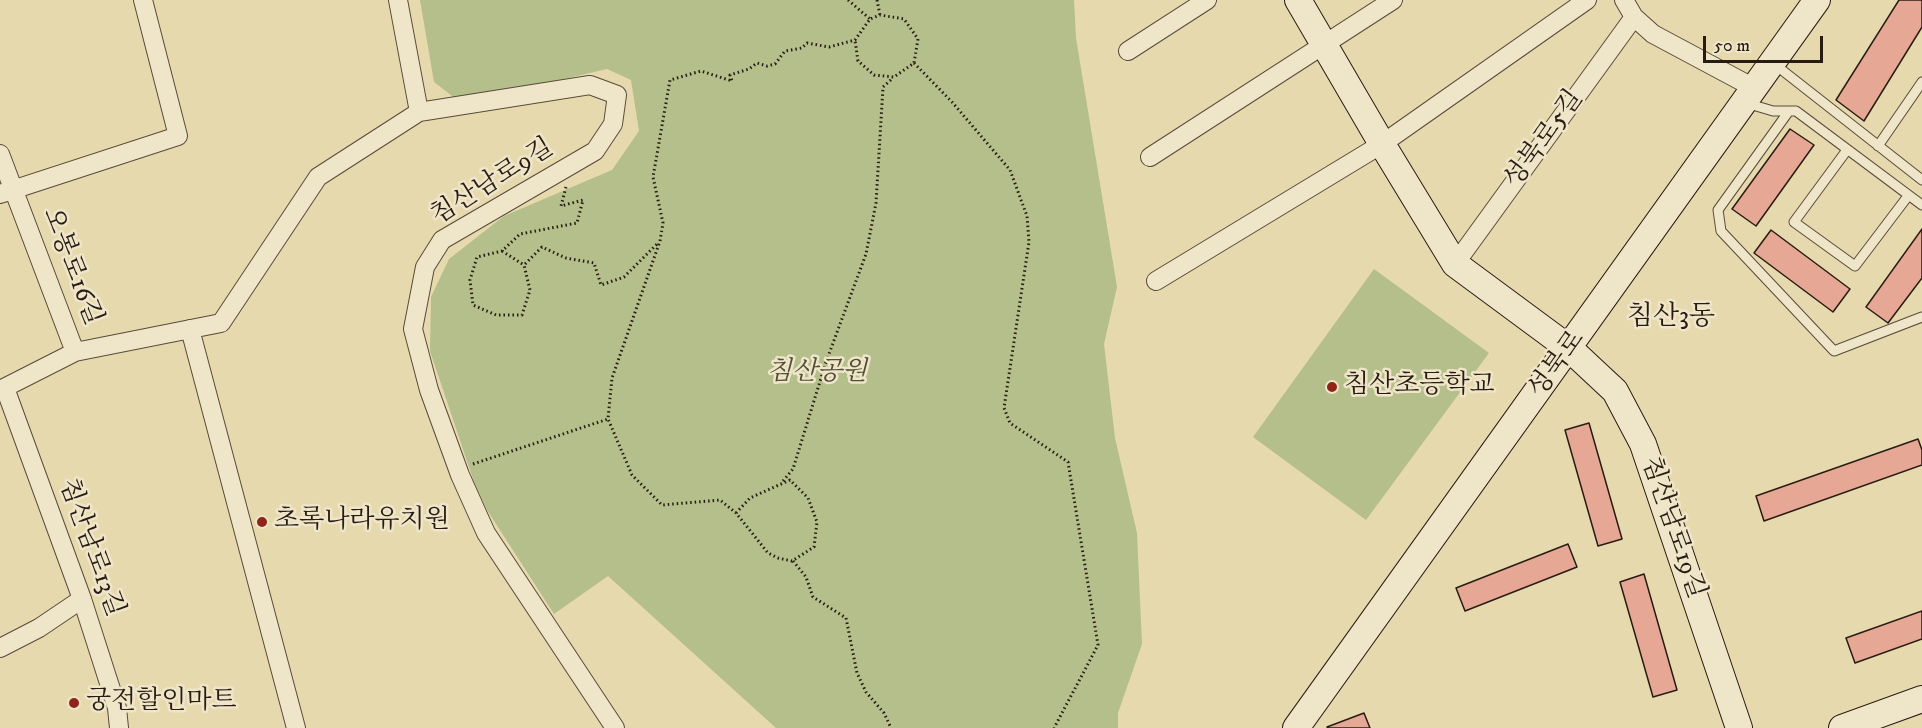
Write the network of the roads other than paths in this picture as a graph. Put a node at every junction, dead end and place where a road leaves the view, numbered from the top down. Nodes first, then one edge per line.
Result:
1 (143, 0) edge
2 (398, 0) edge
3 (1207, 0) edge
4 (1298, 0) edge
5 (1393, 0) edge
6 (1587, 0) edge
7 (1624, 0) edge
8 (1817, 0) edge
9 (1634, 16) junction
10 (1324, 45) junction
11 (1128, 51) dead end
12 (1773, 63) junction
13 (1922, 82) edge
14 (1751, 96) junction
15 (1789, 111) junction
16 (419, 112) junction
17 (1382, 144) junction
18 (1878, 146) junction
19 (1847, 150) junction
20 (0, 154) edge
21 (1150, 157) dead end
22 (1922, 180) edge
23 (7, 192) edge
24 (1908, 196) junction
25 (1922, 205) edge
26 (1455, 264) junction
27 (1156, 281) dead end
28 (1922, 317) edge
29 (190, 329) junction
30 (1569, 349) junction
31 (75, 352) junction
32 (2, 389) edge
33 (82, 599) junction
34 (0, 648) edge
35 (1922, 699) edge
36 (119, 728) edge
37 (296, 728) edge
38 (615, 728) edge
39 (1296, 728) edge
40 (1739, 728) edge
41 (1842, 728) edge

1 - 23 street
2 - 16 street
3 - 11 street
4 - 10 main road
5 - 10 street
6 - 17 street
7 - 9 street
8 - 12 main road, 성북로
9 - 14 street
9 - 26 street, 성북로5길
10 - 17 main road
10 - 21 street
12 - 14 main road, 성북로
12 - 18 lane
13 - 18 lane
14 - 15 lane
14 - 30 main road, 성북로
15 - 19 lane
15 - 28 lane
16 - 29 street
16 - 38 street, 침산남로9길
17 - 26 main road
17 - 27 street
18 - 22 lane
19 - 24 lane
19 - 24 lane
20 - 23 street, 오봉로16길
23 - 31 street, 오봉로16길
24 - 25 lane
26 - 30 main road
29 - 31 street
29 - 37 street
30 - 39 main road, 성북로
30 - 40 main road, 침산남로19길
31 - 32 street, 오봉로16길
32 - 33 street, 침산남로13길
33 - 34 street
33 - 36 street, 침산남로13길
35 - 41 main road

